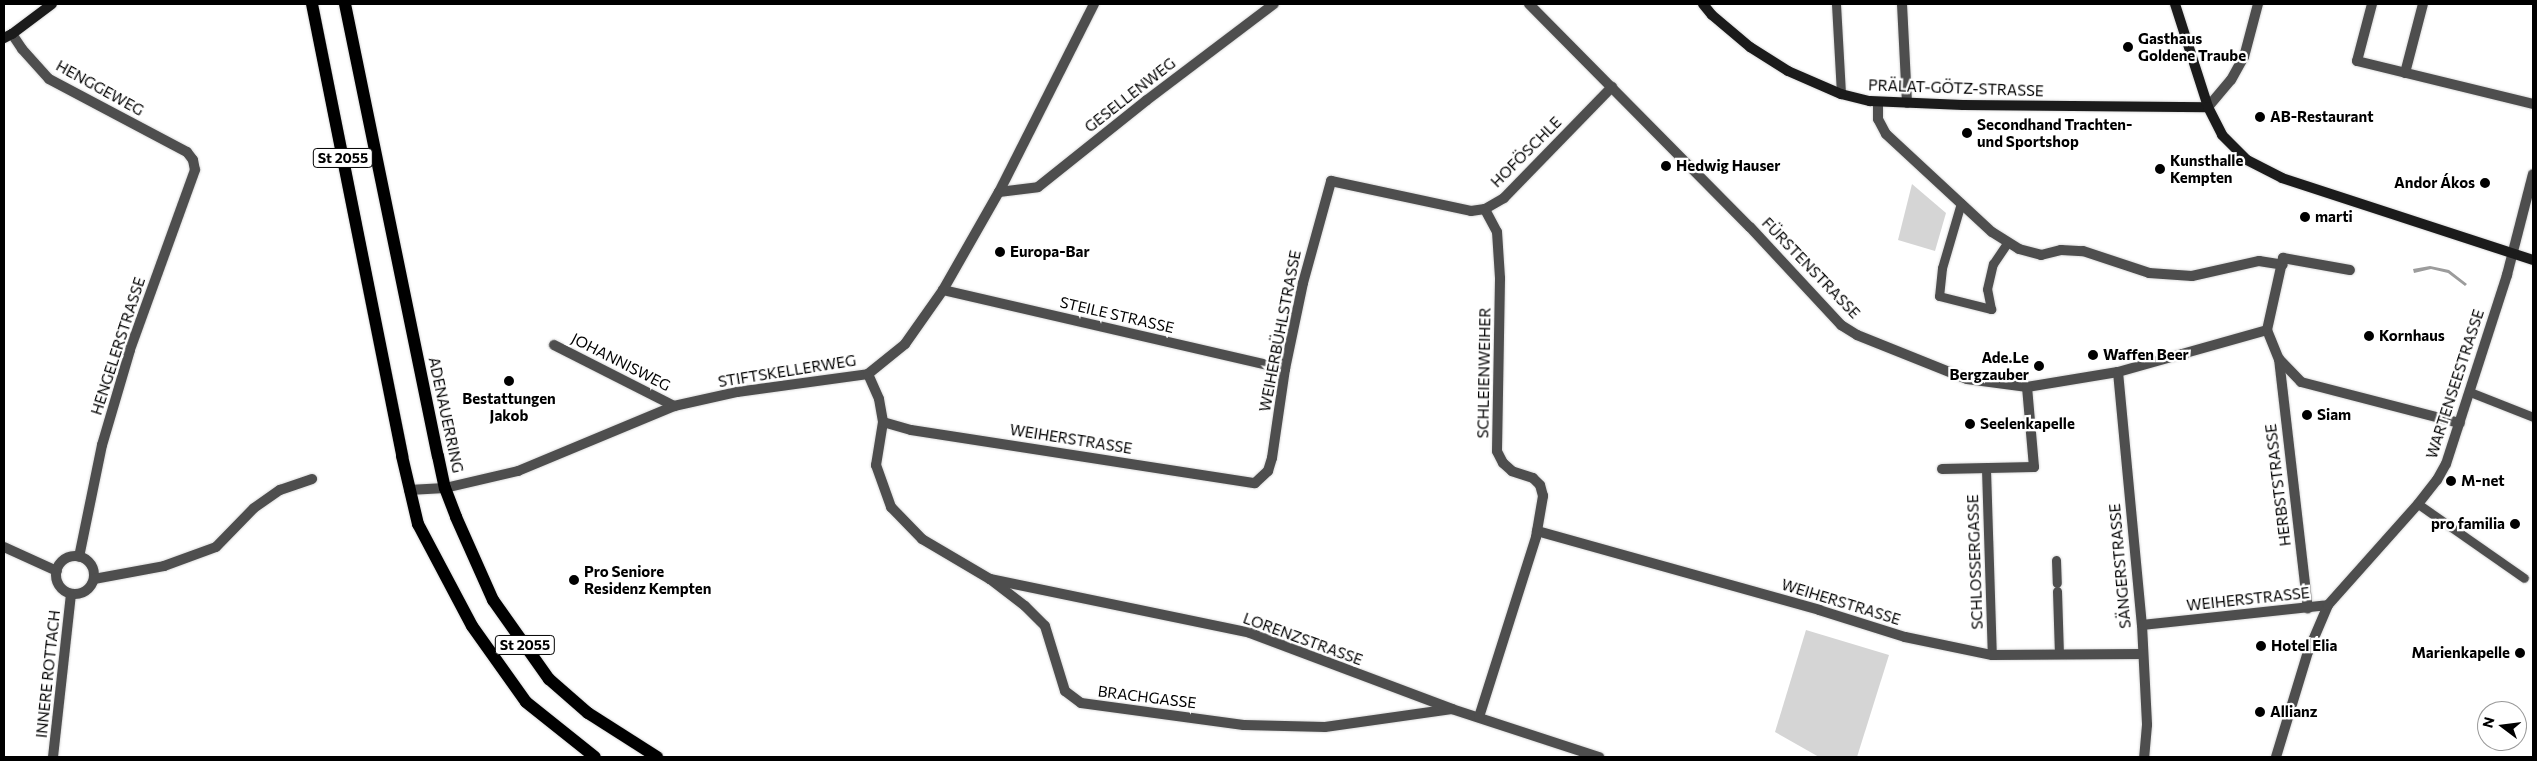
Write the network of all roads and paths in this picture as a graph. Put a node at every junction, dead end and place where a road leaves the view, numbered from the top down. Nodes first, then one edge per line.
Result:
1 (52, 4) edge
2 (312, 4) edge
3 (346, 4) edge
4 (1094, 4) edge
5 (1274, 4) edge
6 (1529, 4) edge
7 (1704, 4) edge
8 (1836, 4) edge
9 (1902, 4) edge
10 (2176, 4) edge
11 (2258, 4) edge
12 (2372, 4) edge
13 (2423, 4) edge
14 (8, 36) edge
15 (2406, 73) junction
16 (1612, 87) junction
17 (1841, 94) junction
18 (1878, 102) junction
19 (1906, 103) junction
20 (2533, 104) edge
21 (2208, 107) junction
22 (186, 152) joint
23 (2533, 174) edge
24 (999, 192) junction
25 (1961, 203) junction
26 (1485, 209) junction
27 (2007, 243) junction
28 (2512, 253) junction
29 (2533, 260) edge
30 (2283, 265) junction
31 (2350, 270) dead end
32 (943, 290) junction
33 (2267, 330) junction
34 (554, 344) dead end
35 (2278, 358) junction
36 (1285, 369) junction
37 (2118, 372) junction
38 (868, 374) junction
39 (2027, 387) junction
40 (2470, 392) junction
41 (674, 406) junction
42 (2533, 417) edge
43 (883, 422) junction
44 (2460, 423) junction
45 (1942, 469) dead end
46 (1986, 469) junction
47 (312, 479) dead end
48 (1255, 483) joint
49 (446, 488) junction
50 (409, 490) junction
51 (2418, 504) junction
52 (1537, 531) junction
53 (4, 547) edge
54 (79, 556) junction
55 (2056, 560) dead end
56 (56, 571) junction
57 (2524, 578) dead end
58 (94, 579) junction
59 (990, 579) junction
60 (71, 594) junction
61 (2328, 605) junction
62 (2308, 608) junction
63 (2142, 625) junction
64 (2059, 654) junction
65 (2142, 654) junction
66 (1992, 655) junction
67 (1452, 710) junction
68 (1479, 717) junction
69 (53, 757) edge
70 (595, 757) edge
71 (657, 757) edge
72 (1599, 757) edge
73 (2144, 757) edge
74 (2276, 757) edge

1 - 14 street
2 - 50 main road, St 2055
3 - 49 main road, ADENAUERRING / St 2055
4 - 24 street, STIFTSKELLERWEG
5 - 24 street, GESELLENWEG
6 - 16 street, FÜRSTENSTRASSE
7 - 17 street, PRÄLAT-GÖTZ-STRASSE
8 - 17 lane
9 - 19 street
10 - 21 street
11 - 21 street
12 - 15 street
13 - 15 street
14 - 22 street, HENGGEWEG
15 - 20 street
16 - 26 street, HOFÖSCHLE
16 - 39 street, FÜRSTENSTRASSE
17 - 18 street, PRÄLAT-GÖTZ-STRASSE
18 - 19 street, PRÄLAT-GÖTZ-STRASSE
18 - 25 street
19 - 21 street, PRÄLAT-GÖTZ-STRASSE
21 - 28 street
22 - 54 street, HENGELERSTRASSE
23 - 28 street, WARTENSEESTRASSE
24 - 32 street, STIFTSKELLERWEG
25 - 27 street
25 - 27 lane
26 - 36 street, WEIHERBÜHLSTRASSE
26 - 52 street, SCHLEIENWEIHER
27 - 30 street
28 - 29 street
28 - 40 street, WARTENSEESTRASSE
30 - 31 street
30 - 33 street
32 - 36 street, STEILE STRASSE
32 - 38 street, STIFTSKELLERWEG
33 - 35 street
33 - 37 street, FÜRSTENSTRASSE
34 - 41 street, JOHANNISWEG
35 - 44 street
35 - 62 street, HERBSTSTRASSE
36 - 48 street, WEIHERBÜHLSTRASSE
37 - 39 street, FÜRSTENSTRASSE
37 - 63 street, SÄNGERSTRASSE
38 - 41 street, STIFTSKELLERWEG
38 - 43 street, BRACHGASSE
39 - 46 street
40 - 42 lane
40 - 44 street, WARTENSEESTRASSE
41 - 49 street, STIFTSKELLERWEG
43 - 48 street, WEIHERSTRASSE
43 - 59 street, BRACHGASSE
44 - 51 street, WARTENSEESTRASSE
45 - 46 street
46 - 66 lane, SCHLOSSERGASSE
47 - 58 street
49 - 50 street, STIFTSKELLERWEG
49 - 71 main road, ADENAUERRING / St 2055
50 - 70 main road, St 2055
51 - 57 lane
51 - 61 street, WARTENSEESTRASSE
52 - 66 street, WEIHERSTRASSE
52 - 68 street, SCHLEIENWEIHER
53 - 56 street
54 - 56 street
54 - 58 street
55 - 64 lane
56 - 60 street
58 - 60 street
59 - 67 street, LORENZSTRASSE
59 - 67 street, BRACHGASSE
60 - 69 street, INNERE ROTTACH
61 - 62 street, WEIHERSTRASSE
61 - 74 street
62 - 63 street, WEIHERSTRASSE
63 - 65 street, SÄNGERSTRASSE
64 - 65 street, WEIHERSTRASSE
64 - 66 street, WEIHERSTRASSE
65 - 73 street, SÄNGERSTRASSE
67 - 68 street, LORENZSTRASSE
68 - 72 street, LORENZSTRASSE

